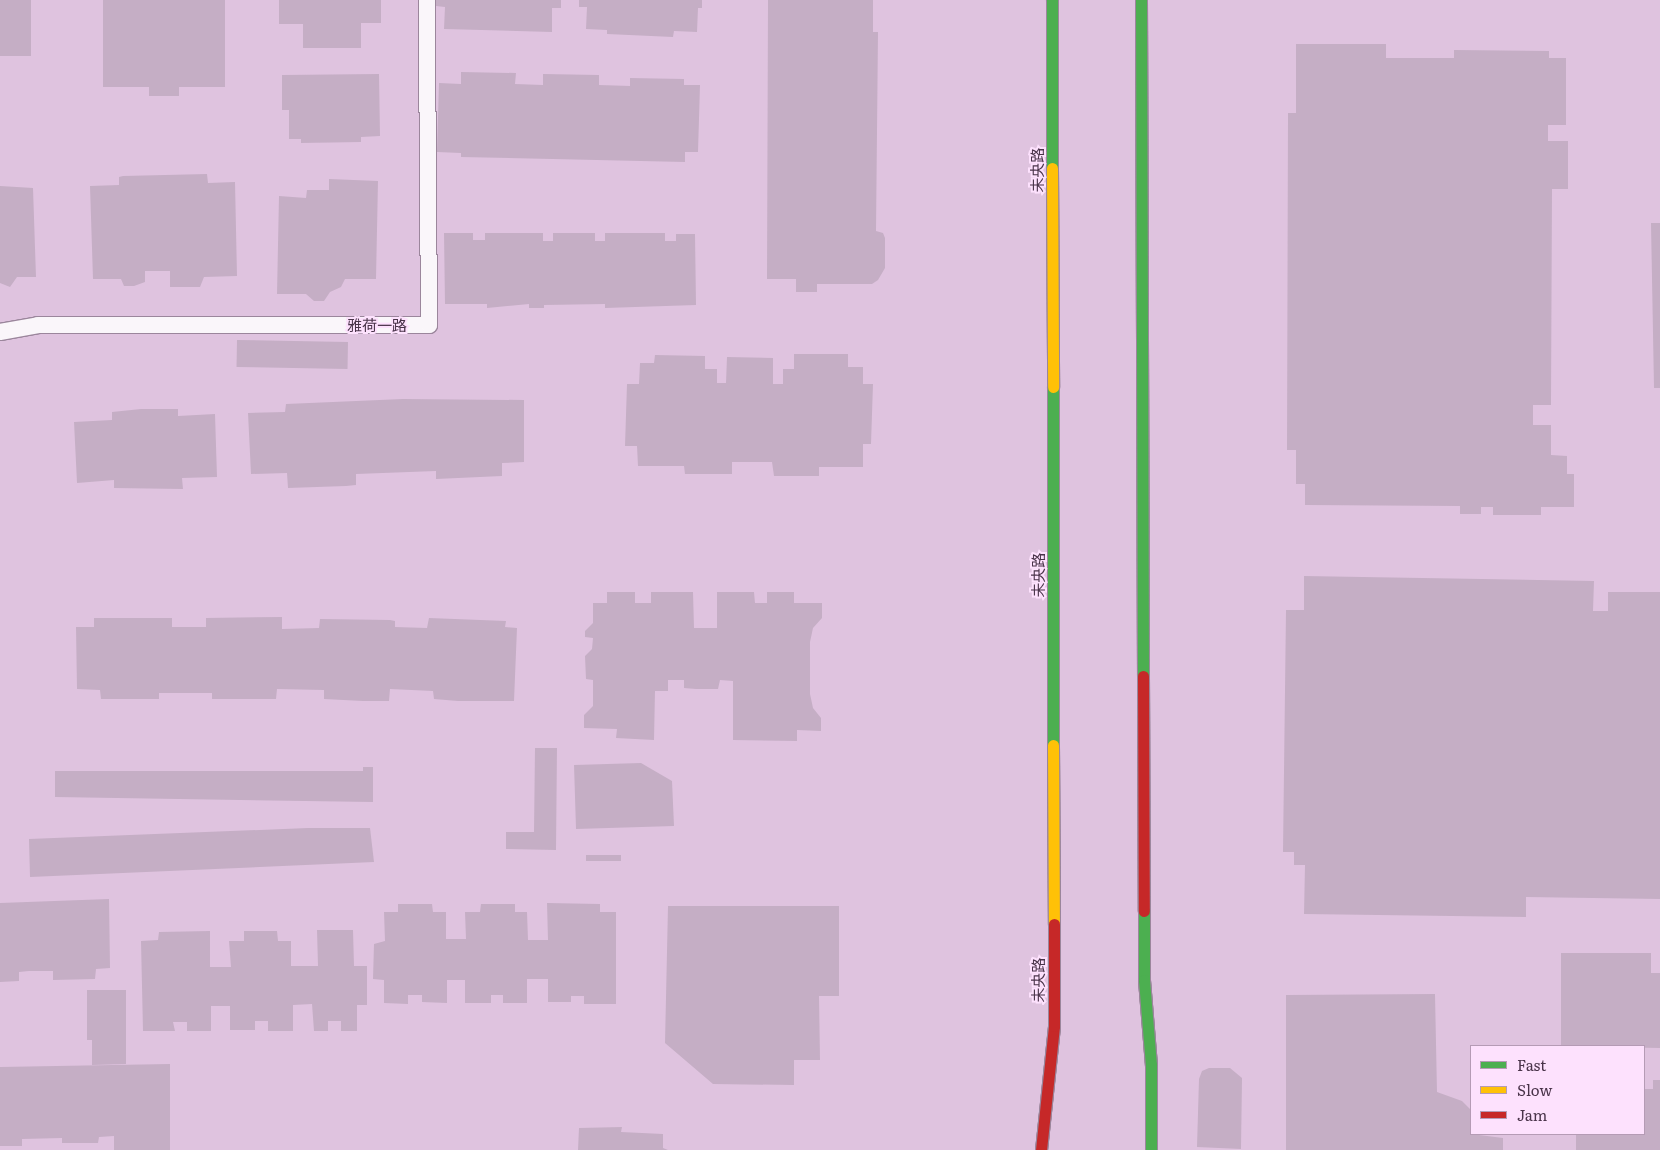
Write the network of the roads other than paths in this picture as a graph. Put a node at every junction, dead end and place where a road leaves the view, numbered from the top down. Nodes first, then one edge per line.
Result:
1 (427, 0) edge
2 (1052, 0) edge
3 (1141, 0) edge
4 (0, 332) edge
5 (1041, 1150) edge
6 (1151, 1150) edge

1 - 4 lane, 雅荷一路
2 - 5 main road, 未央路
3 - 6 main road

